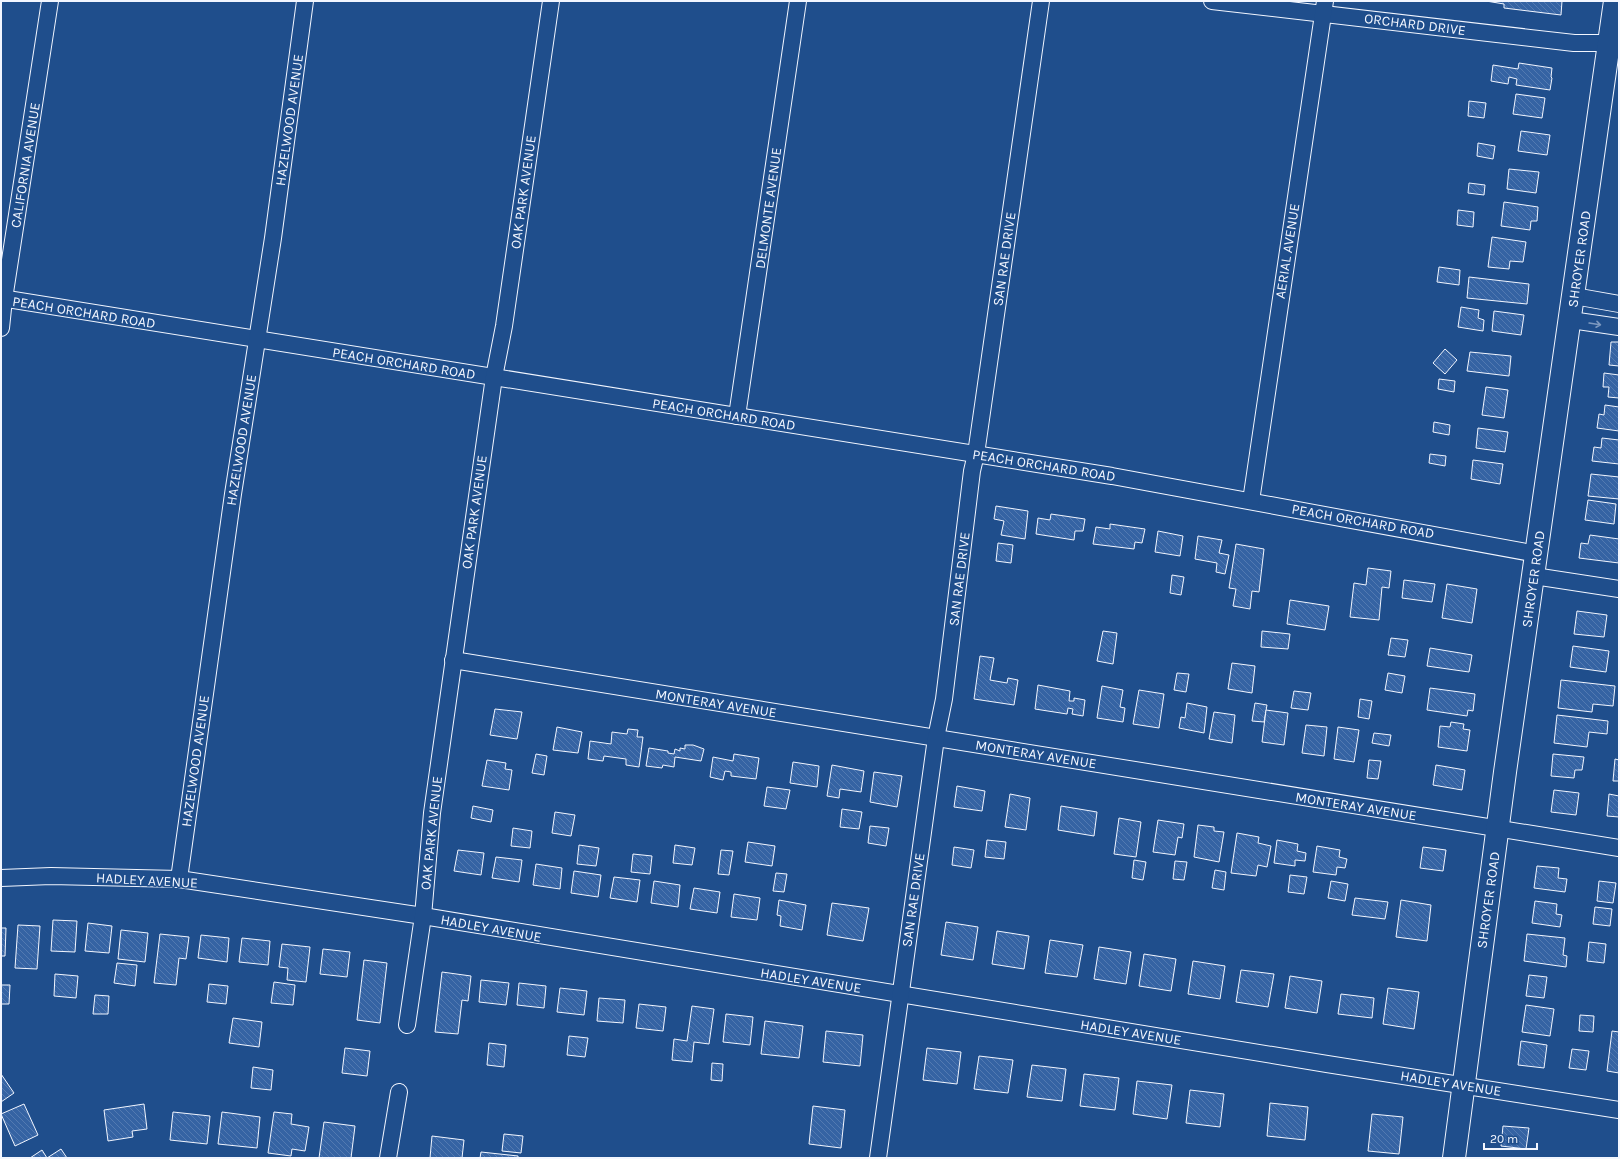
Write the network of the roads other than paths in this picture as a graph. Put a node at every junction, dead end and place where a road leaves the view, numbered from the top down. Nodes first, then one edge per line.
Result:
1 (50, 1) edge
2 (305, 1) edge
3 (551, 1) edge
4 (798, 1) edge
5 (1041, 1) edge
6 (1212, 1) edge
7 (1615, 1) edge
8 (1324, 7) edge
9 (1614, 43) edge
10 (1574, 296) junction
11 (3, 298) edge
12 (1619, 304) edge
13 (1571, 320) junction
14 (1, 328) edge
15 (1619, 328) edge
16 (257, 340) junction
17 (494, 377) junction
18 (737, 416) junction
19 (976, 454) junction
20 (1251, 501) junction
21 (1537, 554) junction
22 (1534, 576) junction
23 (1619, 589) edge
24 (453, 660) junction
25 (936, 738) junction
26 (1498, 829) junction
27 (1619, 848) edge
28 (1, 878) edge
29 (178, 879) junction
30 (423, 916) junction
31 (900, 994) junction
32 (407, 1025) dead end
33 (1464, 1085) junction
34 (399, 1092) dead end
35 (1619, 1110) edge
36 (388, 1158) edge
37 (878, 1158) edge
38 (1454, 1158) edge

1 - 11 street, CALIFORNIA AVENUE
2 - 16 street, HAZELWOOD AVENUE
3 - 17 street, OAK PARK AVENUE
4 - 18 street, DELMONTE AVENUE
5 - 19 street, SAN RAE DRIVE
6 - 8 street, ORCHARD DRIVE
7 - 9 main road, SHROYER ROAD
8 - 9 street, ORCHARD DRIVE
8 - 20 street, AERIAL AVENUE
9 - 10 main road, SHROYER ROAD
10 - 12 street
10 - 13 main road, SHROYER ROAD
11 - 14 street, CALIFORNIA AVENUE
11 - 16 street, PEACH ORCHARD ROAD
13 -> 15 street
13 - 21 main road, SHROYER ROAD
16 - 17 street, PEACH ORCHARD ROAD
16 - 29 street, HAZELWOOD AVENUE
17 - 18 street, PEACH ORCHARD ROAD
17 - 24 street, OAK PARK AVENUE
18 - 19 street, PEACH ORCHARD ROAD
19 - 20 street, PEACH ORCHARD ROAD
19 - 25 street, SAN RAE DRIVE
20 - 21 street, PEACH ORCHARD ROAD
21 - 22 main road, SHROYER ROAD
22 - 23 street
22 - 26 main road, SHROYER ROAD
24 - 25 street, MONTERAY AVENUE
24 - 30 street, OAK PARK AVENUE
25 - 26 street, MONTERAY AVENUE
25 - 31 street, SAN RAE DRIVE
26 - 27 street, MONTERAY AVENUE
26 - 33 main road, SHROYER ROAD
28 - 29 street, HADLEY AVENUE
29 - 30 street, HADLEY AVENUE
30 - 31 street, HADLEY AVENUE
30 - 32 street, OAK PARK AVENUE
31 - 33 street, HADLEY AVENUE
31 - 37 street, SAN RAE DRIVE
33 - 35 street, HADLEY AVENUE
33 - 38 main road, SHROYER ROAD
34 - 36 street

